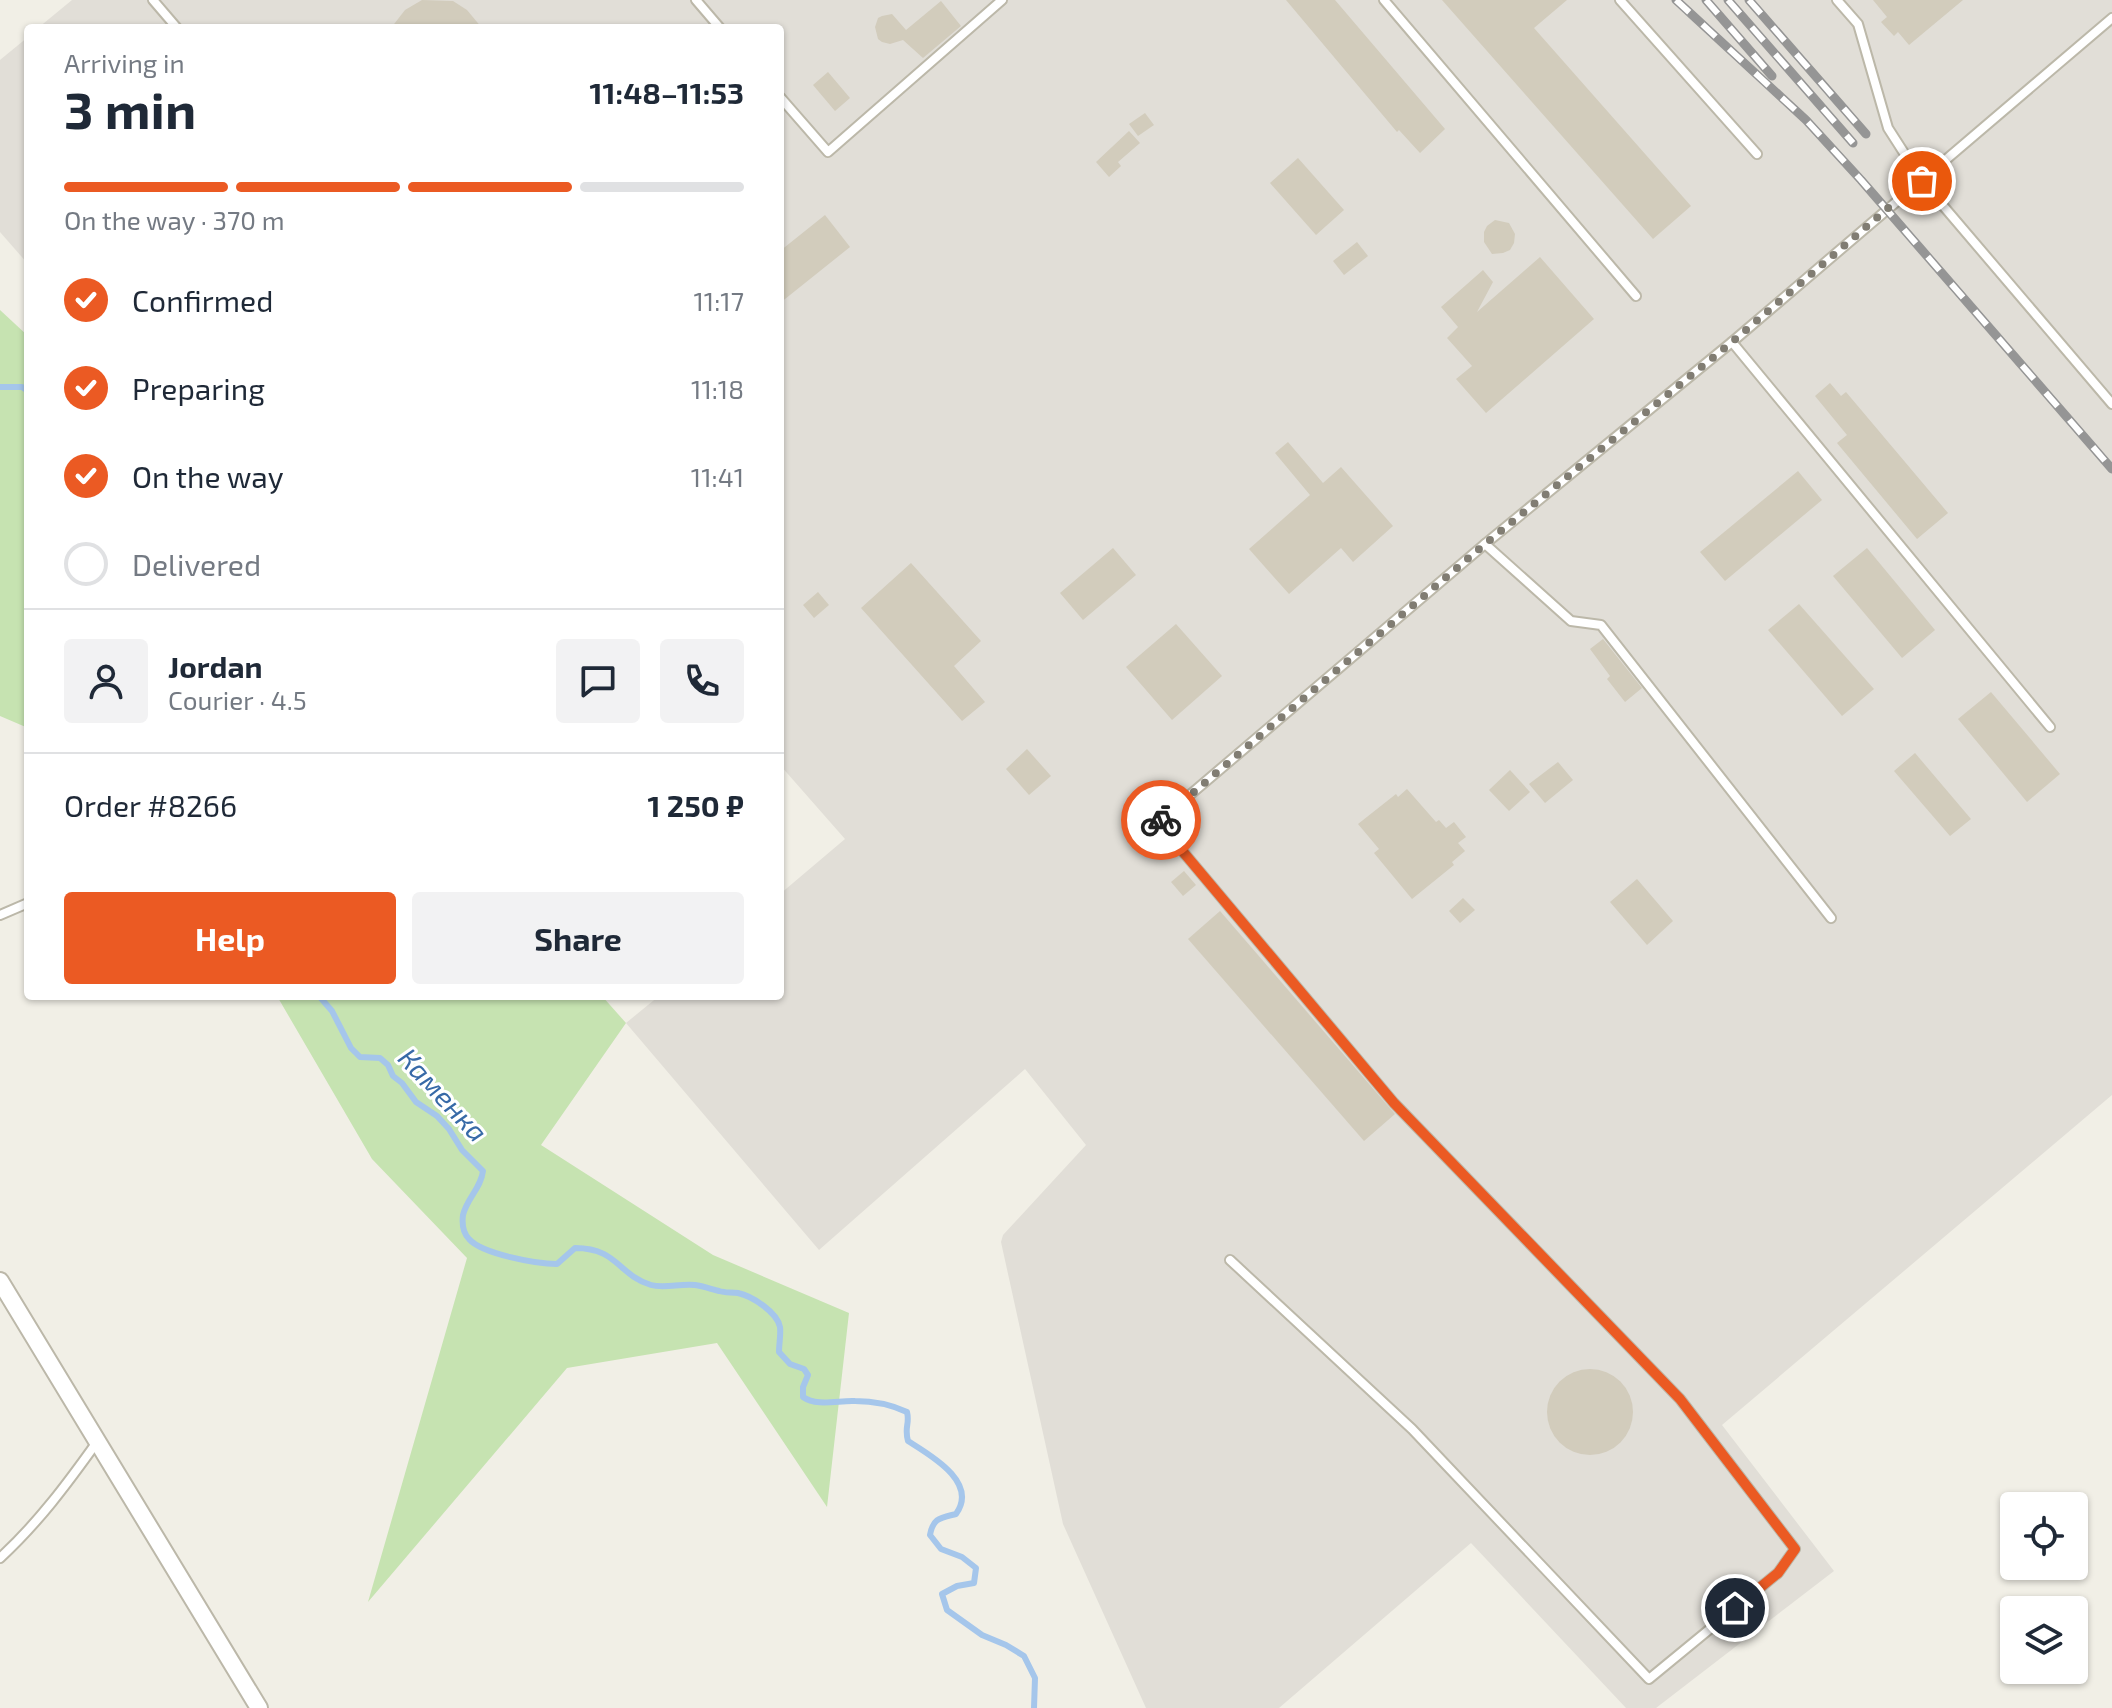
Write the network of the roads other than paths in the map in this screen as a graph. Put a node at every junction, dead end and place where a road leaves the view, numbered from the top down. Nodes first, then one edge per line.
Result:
1 (153, 0) edge
2 (696, 0) edge
3 (1002, 0) edge
4 (1384, 0) edge
5 (1620, 0) edge
6 (1837, 0) edge
7 (2112, 18) edge
8 (174, 24) edge
9 (717, 24) edge
10 (784, 102) edge
11 (1757, 154) dead end
12 (1922, 181) junction
13 (1636, 296) dead end
14 (1732, 342) junction
15 (2112, 404) edge
16 (1485, 544) junction
17 (2050, 727) dead end
18 (24, 905) edge
19 (0, 915) edge
20 (1831, 918) dead end
21 (1230, 1260) dead end
22 (0, 1281) edge
23 (97, 1441) junction
24 (0, 1558) edge
25 (259, 1708) edge

1 - 8 lane
2 - 9 lane
3 - 10 lane
4 - 13 lane
5 - 11 lane
6 - 12 lane
7 - 12 lane
12 - 14 lane
12 - 15 lane
14 - 16 lane
14 - 17 lane
16 - 20 lane
16 - 21 lane
18 - 19 lane
22 - 23 street
23 - 24 lane
23 - 25 street

